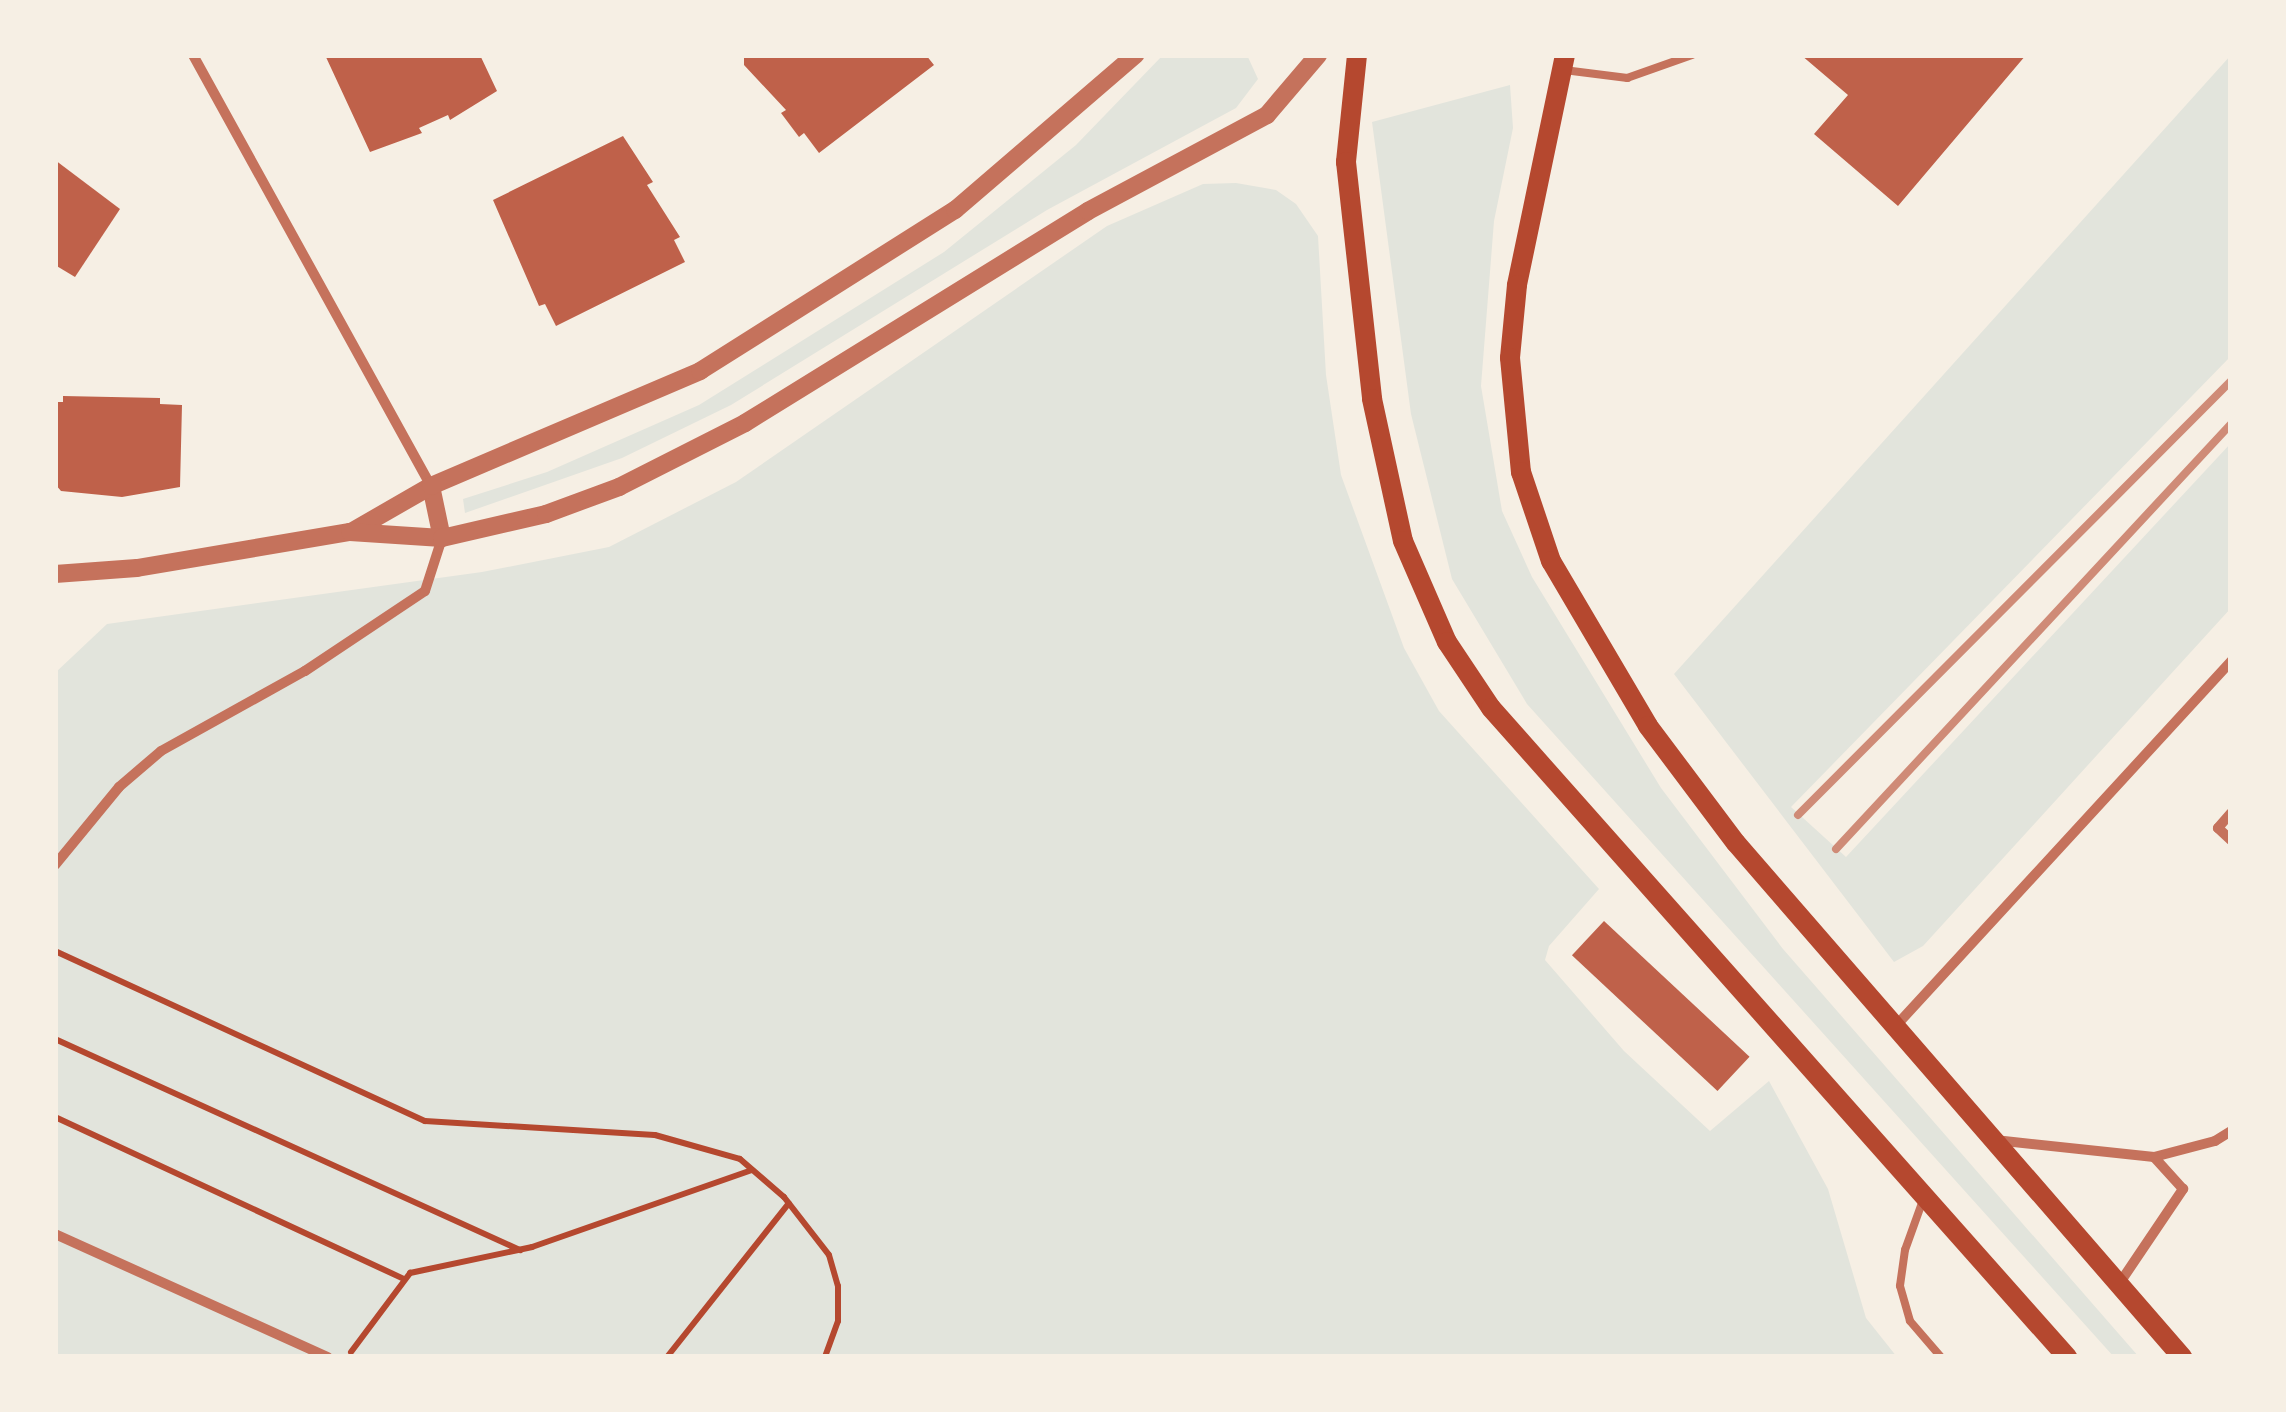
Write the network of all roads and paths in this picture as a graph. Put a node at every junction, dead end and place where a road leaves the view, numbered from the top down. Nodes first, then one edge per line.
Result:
1 (192, 55) edge
2 (1136, 55) edge
3 (1318, 55) edge
4 (1357, 55) edge
5 (1692, 55) edge
6 (1565, 63) edge
7 (431, 486) junction
8 (350, 532) junction
9 (442, 538) junction
10 (55, 574) edge
11 (2231, 661) edge
12 (2231, 813) edge
13 (2231, 840) edge
14 (55, 865) edge
15 (55, 951) edge
16 (1892, 1030) junction
17 (55, 1040) edge
18 (55, 1117) edge
19 (2231, 1130) edge
20 (1990, 1140) junction
21 (2154, 1157) junction
22 (752, 1170) junction
23 (1925, 1196) junction
24 (788, 1203) junction
25 (55, 1234) edge
26 (520, 1250) junction
27 (404, 1280) junction
28 (2118, 1286) junction
29 (327, 1357) edge
30 (348, 1357) edge
31 (667, 1357) edge
32 (824, 1357) edge
33 (1941, 1357) edge
34 (2068, 1357) edge
35 (2182, 1357) edge

1 - 7 street
2 - 7 street
3 - 9 street
4 - 23 main road
5 - 6 lane
6 - 16 main road
7 - 8 street
7 - 9 street
8 - 9 street
8 - 10 street
9 - 14 street
11 - 16 street
12 - 13 street
15 - 22 path
16 - 20 main road
17 - 26 path
18 - 27 path
19 - 21 street
20 - 21 street
20 - 28 main road
21 - 28 street
22 - 24 path
22 - 26 path
23 - 33 lane
23 - 34 main road
24 - 31 path
24 - 32 path
25 - 29 street
26 - 27 path
27 - 30 path
28 - 35 main road

